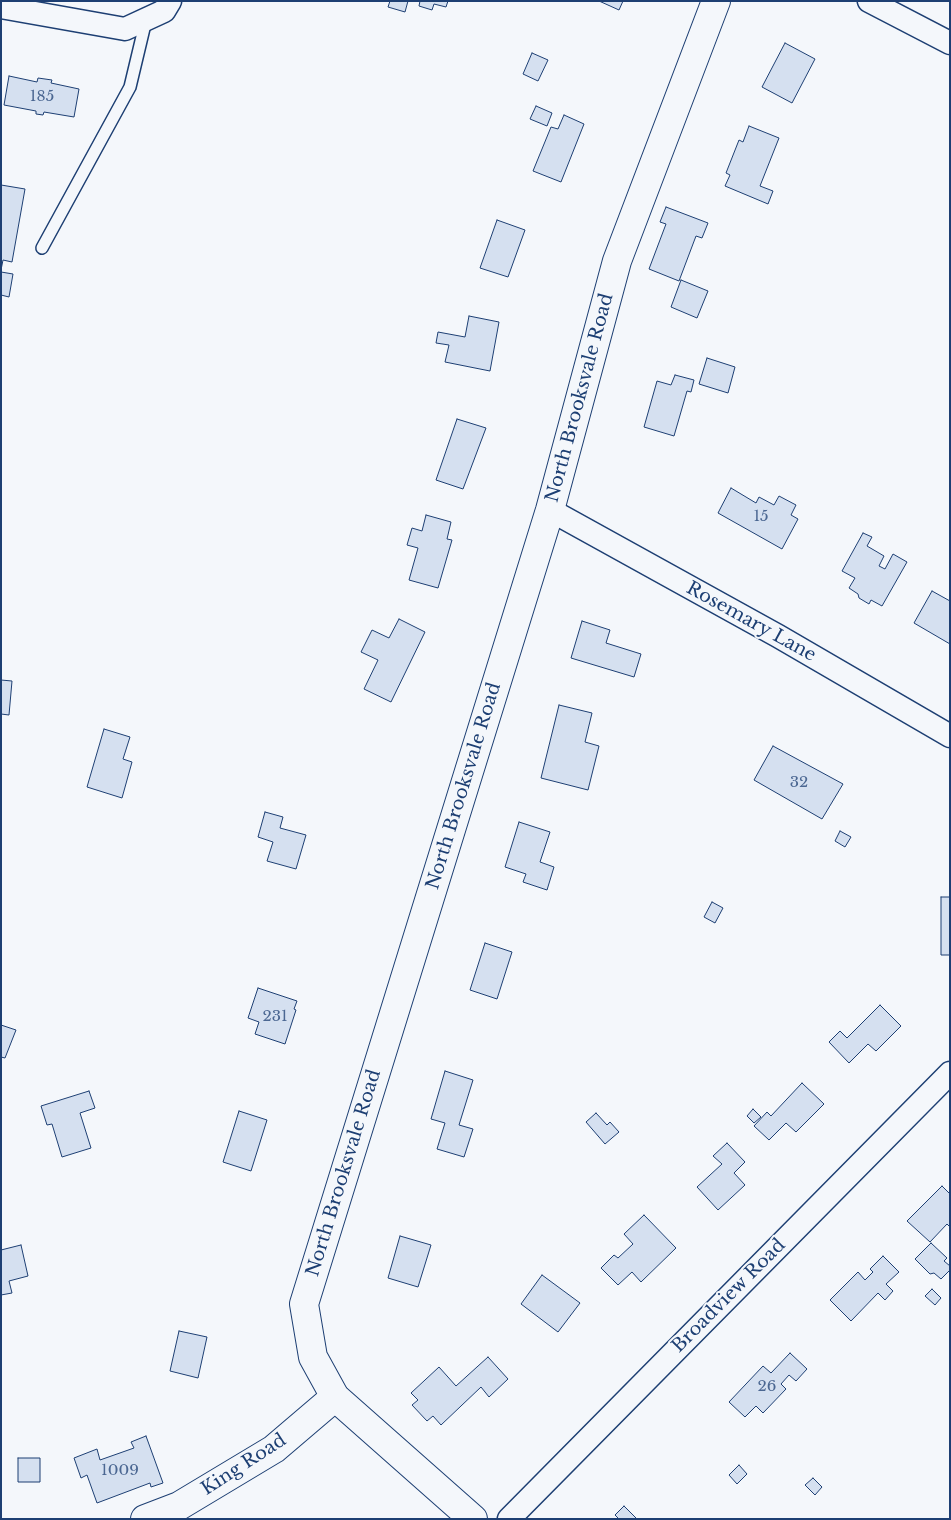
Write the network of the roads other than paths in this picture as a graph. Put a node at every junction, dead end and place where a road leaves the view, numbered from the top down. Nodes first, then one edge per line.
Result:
1 (170, 1) edge
2 (716, 1) edge
3 (869, 1) edge
4 (1, 7) edge
5 (146, 20) junction
6 (950, 43) edge
7 (42, 248) dead end
8 (550, 510) junction
9 (950, 736) edge
10 (950, 1073) edge
11 (335, 1397) junction
12 (145, 1519) edge
13 (473, 1519) edge
14 (509, 1519) edge

1 - 5 street
2 - 8 main road, North Brooksvale Road
3 - 6 street
4 - 5 street
5 - 7 lane
8 - 9 street, Rosemary Lane
8 - 11 main road, North Brooksvale Road
10 - 14 street, Broadview Road
11 - 12 main road, King Road
11 - 13 main road, North Brooksvale Road

